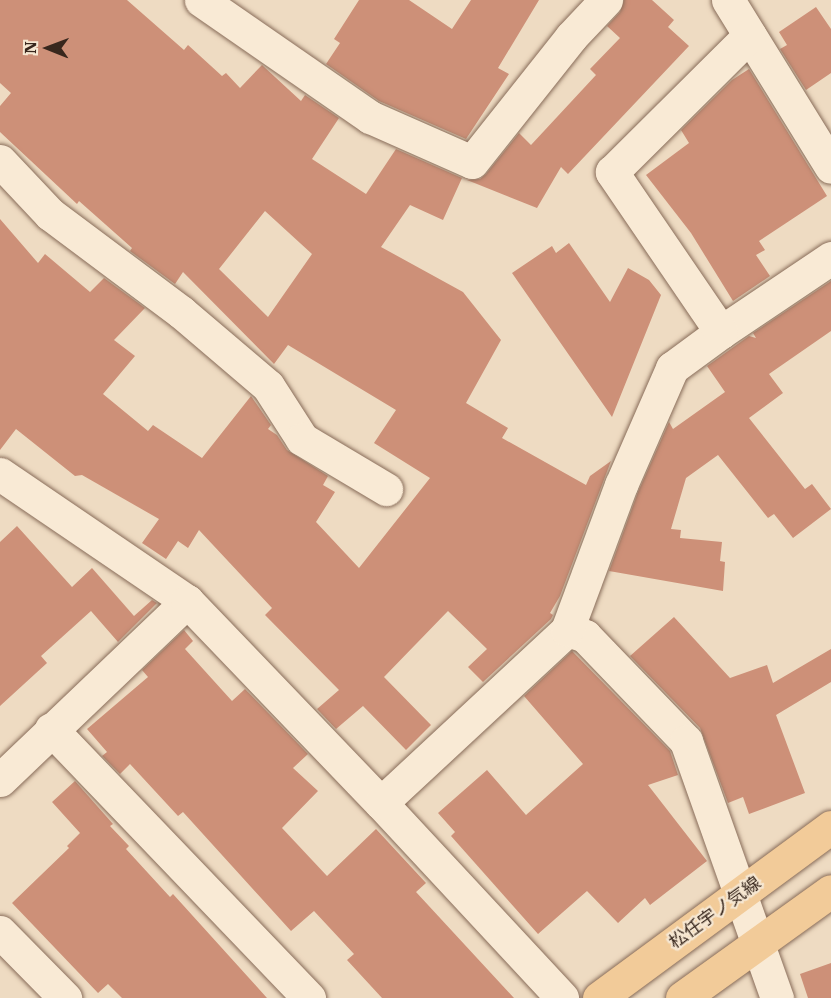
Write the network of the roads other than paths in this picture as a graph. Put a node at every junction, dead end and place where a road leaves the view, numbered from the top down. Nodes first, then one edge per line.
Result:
1 (201, 0) edge
2 (606, 0) edge
3 (728, 0) edge
4 (750, 35) junction
5 (0, 161) edge
6 (831, 166) edge
7 (831, 258) edge
8 (721, 332) junction
9 (4, 484) edge
10 (386, 489) dead end
11 (187, 601) junction
12 (567, 630) junction
13 (51, 729) junction
14 (0, 780) edge
15 (381, 803) junction
16 (831, 827) edge
17 (831, 891) edge
18 (741, 893) junction
19 (0, 932) edge
20 (759, 944) junction
21 (65, 998) edge
22 (309, 998) edge
23 (562, 998) edge
24 (599, 998) edge
25 (682, 998) edge
26 (777, 998) edge

1 - 2 street
3 - 4 street
4 - 6 street
4 - 8 street
5 - 10 street
7 - 8 street
8 - 12 street
9 - 11 street
11 - 13 street
11 - 15 street
12 - 15 street
12 - 18 street
13 - 14 street
13 - 22 street
15 - 23 street
16 - 18 main road, 松任宇ノ気線
17 - 20 main road
18 - 20 street
18 - 24 main road, 松任宇ノ気線
19 - 21 street
20 - 25 main road
20 - 26 street

